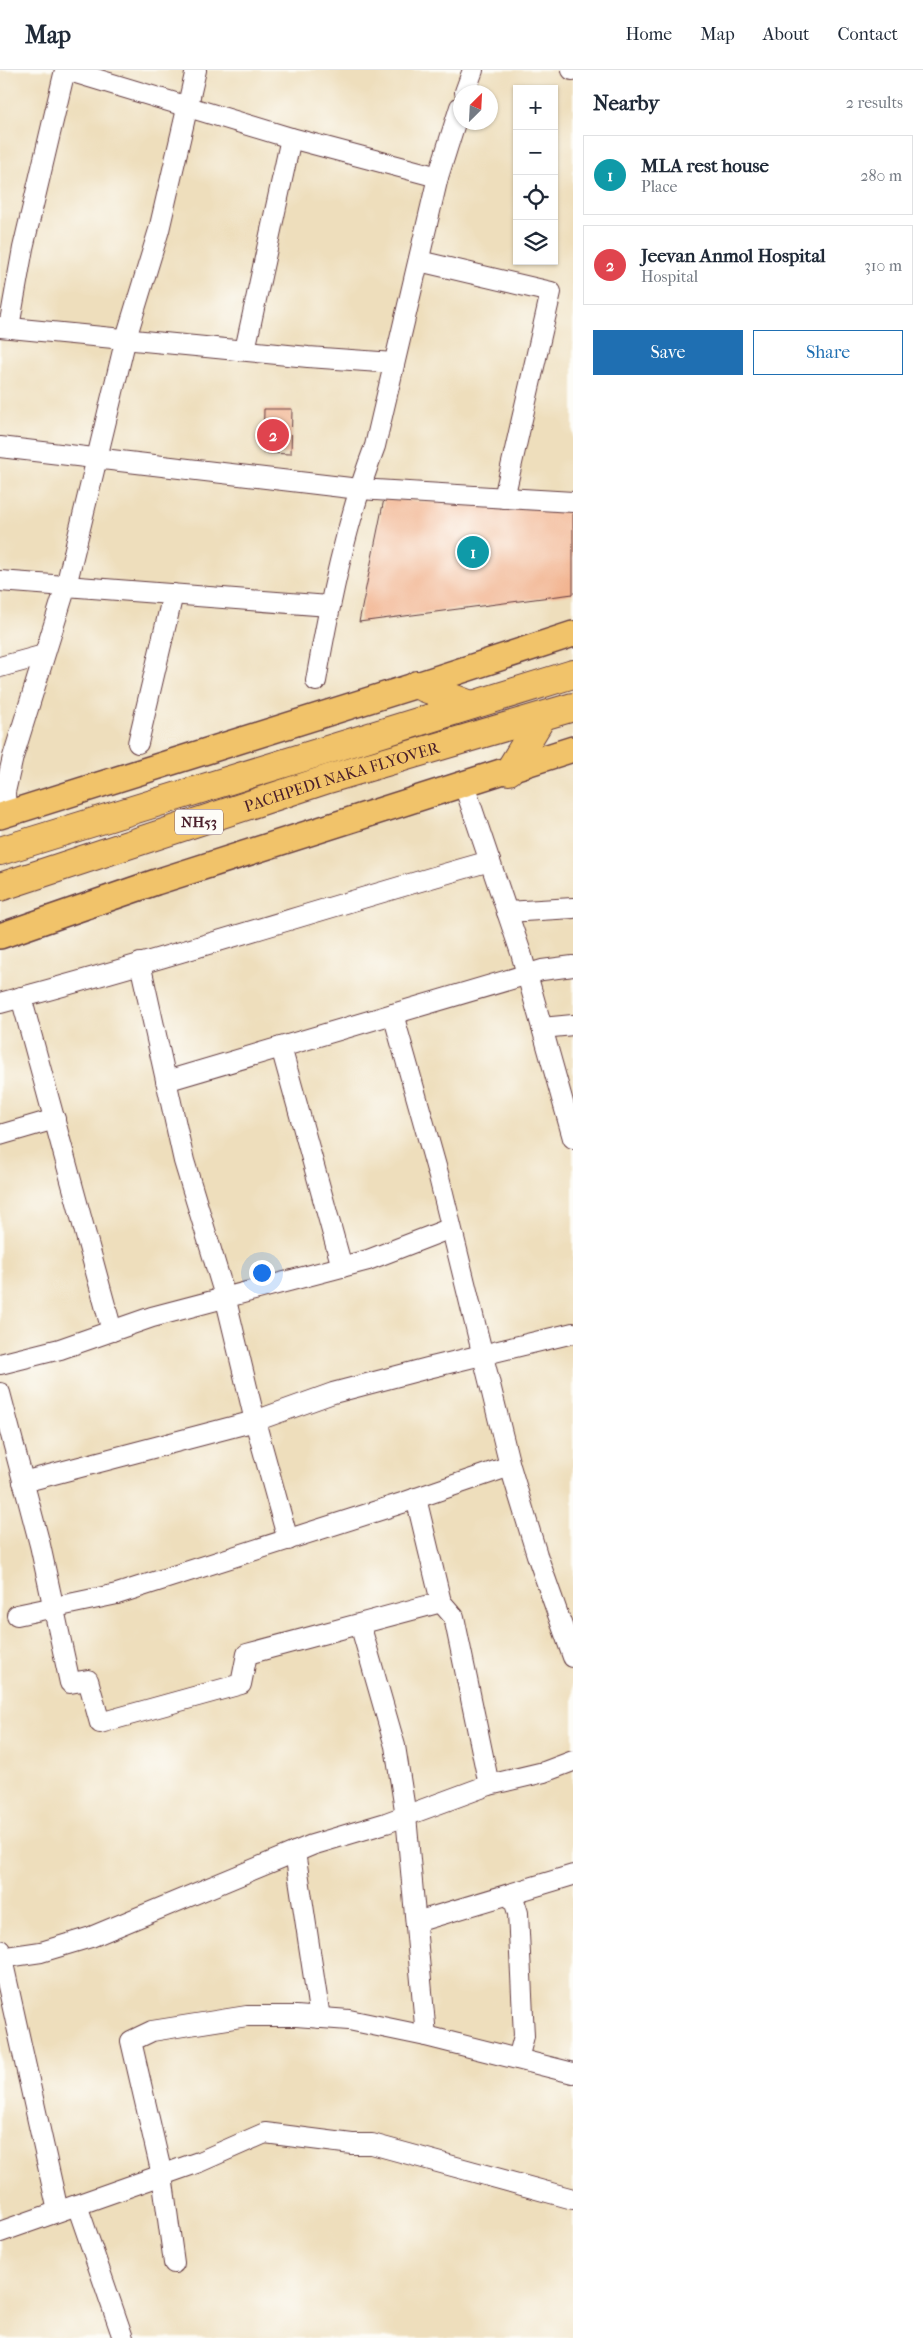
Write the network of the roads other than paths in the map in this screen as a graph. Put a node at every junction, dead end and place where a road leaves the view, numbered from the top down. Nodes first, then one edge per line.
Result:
1 (66, 70) edge
2 (196, 70) edge
3 (473, 70) edge
4 (468, 85) edge
5 (188, 106) junction
6 (453, 129) edge
7 (291, 138) junction
8 (438, 177) junction
9 (419, 261) junction
10 (5, 327) edge
11 (126, 338) junction
12 (246, 350) junction
13 (394, 363) junction
14 (0, 447) edge
15 (97, 458) junction
16 (358, 489) junction
17 (504, 498) junction
18 (573, 502) edge
19 (0, 581) edge
20 (66, 586) junction
21 (172, 594) junction
22 (330, 606) junction
23 (573, 634) edge
24 (44, 655) junction
25 (0, 667) edge
26 (573, 674) edge
27 (316, 681) dead end
28 (418, 685) junction
29 (472, 705) junction
30 (573, 707) edge
31 (542, 717) junction
32 (138, 742) dead end
33 (573, 749) edge
34 (509, 771) junction
35 (464, 785) junction
36 (3, 815) edge
37 (0, 852) edge
38 (490, 861) junction
39 (0, 888) edge
40 (573, 908) edge
41 (507, 912) junction
42 (0, 936) edge
43 (140, 963) junction
44 (573, 966) edge
45 (527, 976) junction
46 (21, 998) junction
47 (0, 1003) edge
48 (393, 1014) junction
49 (573, 1025) edge
50 (542, 1028) junction
51 (281, 1047) junction
52 (166, 1081) junction
53 (55, 1119) junction
54 (0, 1135) edge
55 (573, 1138) edge
56 (451, 1228) junction
57 (342, 1266) junction
58 (225, 1296) junction
59 (112, 1331) junction
60 (573, 1333) edge
61 (484, 1354) junction
62 (0, 1364) edge
63 (0, 1393) edge
64 (254, 1421) junction
65 (510, 1466) junction
66 (23, 1482) junction
67 (416, 1498) junction
68 (288, 1540) junction
69 (441, 1602) junction
70 (54, 1607) junction
71 (17, 1615) dead end
72 (360, 1624) junction
73 (573, 1657) edge
74 (573, 1761) edge
75 (489, 1785) junction
76 (406, 1816) junction
77 (296, 1852) junction
78 (573, 1875) edge
79 (512, 1894) junction
80 (416, 1922) junction
81 (1, 1955) edge
82 (320, 2018) junction
83 (426, 2036) junction
84 (518, 2059) junction
85 (573, 2073) edge
86 (162, 2176) junction
87 (573, 2198) edge
88 (68, 2208) junction
89 (0, 2232) edge
90 (174, 2263) dead end
91 (123, 2338) edge

1 - 5 street
1 - 10 street
2 - 5 street
3 - 4 street
5 - 7 street
5 - 11 street
6 - 8 street
7 - 8 street
7 - 12 street
8 - 9 street
9 - 13 street
9 - 17 street
10 - 11 street
11 - 12 street
11 - 15 street
12 - 13 street
13 - 16 street
14 - 15 street
15 - 16 street
15 - 20 street
16 - 17 street
16 - 22 street
17 - 18 street
19 - 20 street
20 - 21 street
20 - 24 street
21 - 22 street
21 - 32 street
22 - 27 street
23 - 28 main road
24 - 25 street
24 - 36 street
26 - 29 highway, NH53
28 - 29 highway
28 - 36 main road
29 - 37 highway, PACHPEDI NAKA FLYOVER / NH53
30 - 31 highway, NH53
31 - 34 highway
31 - 39 highway, PACHPEDI NAKA FLYOVER / NH53
33 - 34 main road
34 - 35 main road
35 - 38 street
35 - 42 main road
38 - 41 street
38 - 43 street
40 - 41 street
41 - 45 street
43 - 46 street
43 - 52 street
44 - 45 street
45 - 48 street
45 - 50 street
46 - 47 street
46 - 53 street
48 - 51 street
48 - 56 street
49 - 50 street
50 - 55 street
51 - 52 street
51 - 57 street
52 - 58 street
53 - 54 street
53 - 59 street
56 - 57 street
56 - 61 street
57 - 58 street
58 - 59 street
58 - 64 street
59 - 62 street
60 - 61 street
61 - 64 street
61 - 65 street
63 - 66 street
64 - 66 street
64 - 68 street
65 - 67 street
65 - 73 street
66 - 70 street
67 - 68 street
67 - 69 street
68 - 70 street
69 - 72 street
69 - 75 street
70 - 71 street
70 - 72 street
72 - 76 street
74 - 75 street
75 - 76 street
76 - 77 street
76 - 80 street
77 - 81 street
77 - 82 street
78 - 79 street
79 - 80 street
79 - 84 street
80 - 83 street
81 - 88 street
82 - 83 street
82 - 86 street
83 - 84 street
84 - 85 street
86 - 87 street
86 - 88 street
86 - 90 street
88 - 89 street
88 - 91 street

